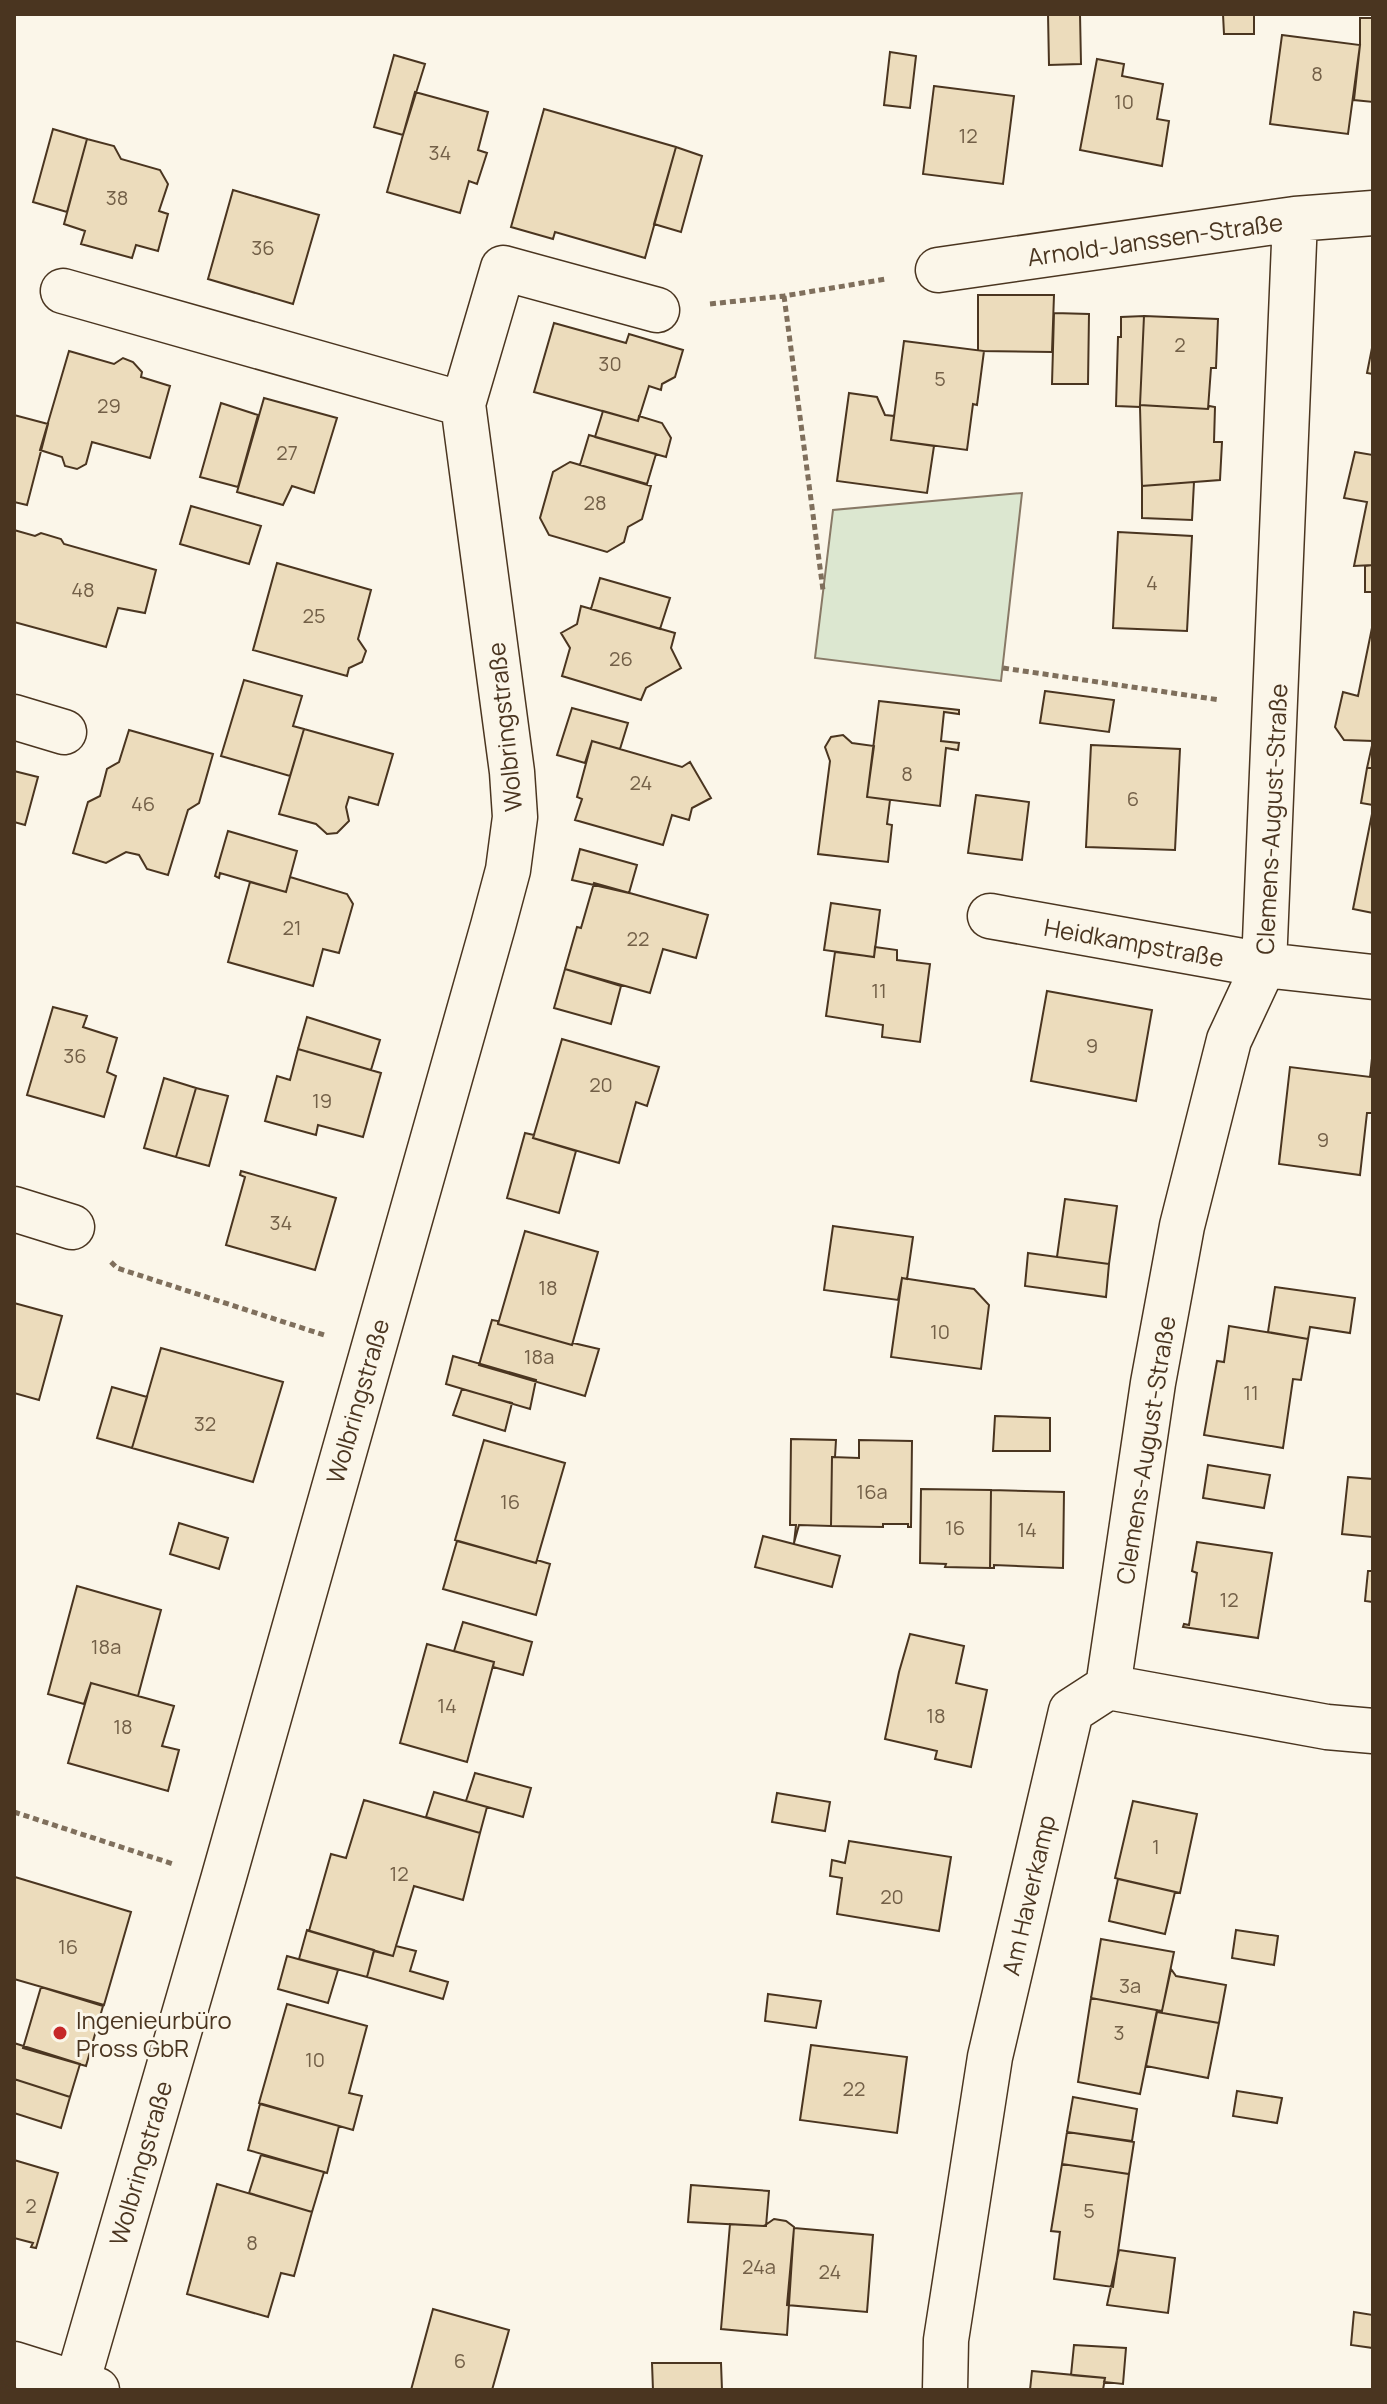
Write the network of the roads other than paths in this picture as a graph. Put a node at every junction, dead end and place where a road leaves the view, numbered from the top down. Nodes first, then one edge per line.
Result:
1 (1373, 213) edge
2 (1295, 219) junction
3 (938, 270) road end
4 (63, 291) dead end
5 (657, 310) road end
6 (463, 404) junction
7 (14, 717) edge
8 (64, 732) dead end
9 (990, 916) dead end
10 (1264, 965) junction
11 (1373, 977) edge
12 (14, 1209) edge
13 (72, 1227) road end
14 (1108, 1687) junction
15 (1373, 1731) edge
16 (14, 2364) edge
17 (83, 2388) edge
18 (945, 2390) edge

1 - 2 street, Arnold-Janssen-Straße
2 - 3 street, Arnold-Janssen-Straße
2 - 10 street, Clemens-August-Straße
4 - 6 street
5 - 6 street, Wolbringstraße
6 - 17 street, Wolbringstraße
7 - 8 street
9 - 10 street, Heidkampstraße
10 - 11 street, Heidkampstraße
10 - 14 street, Clemens-August-Straße
12 - 13 street
14 - 15 street
14 - 18 street, Am Haverkamp
16 - 17 street

